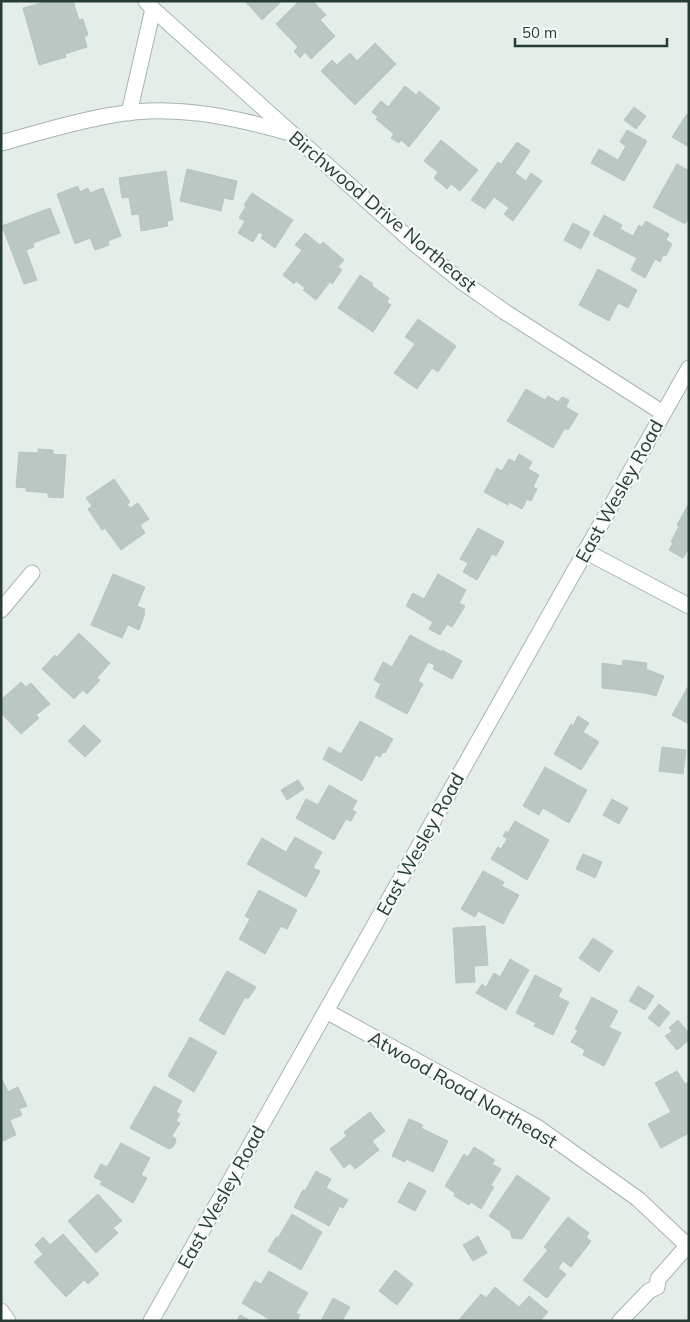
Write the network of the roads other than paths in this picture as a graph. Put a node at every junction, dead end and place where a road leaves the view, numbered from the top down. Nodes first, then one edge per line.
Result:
1 (150, 5) edge
2 (129, 113) junction
3 (291, 133) junction
4 (1, 142) edge
5 (689, 368) edge
6 (663, 412) junction
7 (586, 551) junction
8 (32, 573) dead end
9 (689, 606) edge
10 (1, 610) edge
11 (326, 1011) junction
12 (688, 1246) edge
13 (1, 1310) edge
14 (8, 1321) edge
15 (151, 1321) edge
16 (620, 1321) edge

1 - 2 street
1 - 3 street, Birchwood Drive Northeast
2 - 3 street
2 - 4 street
3 - 6 street, Birchwood Drive Northeast
5 - 6 street, East Wesley Road
6 - 7 street, East Wesley Road
7 - 9 street
7 - 11 street, East Wesley Road
8 - 10 street
11 - 12 street, Atwood Road Northeast
11 - 15 street, East Wesley Road
12 - 16 street
13 - 14 street

